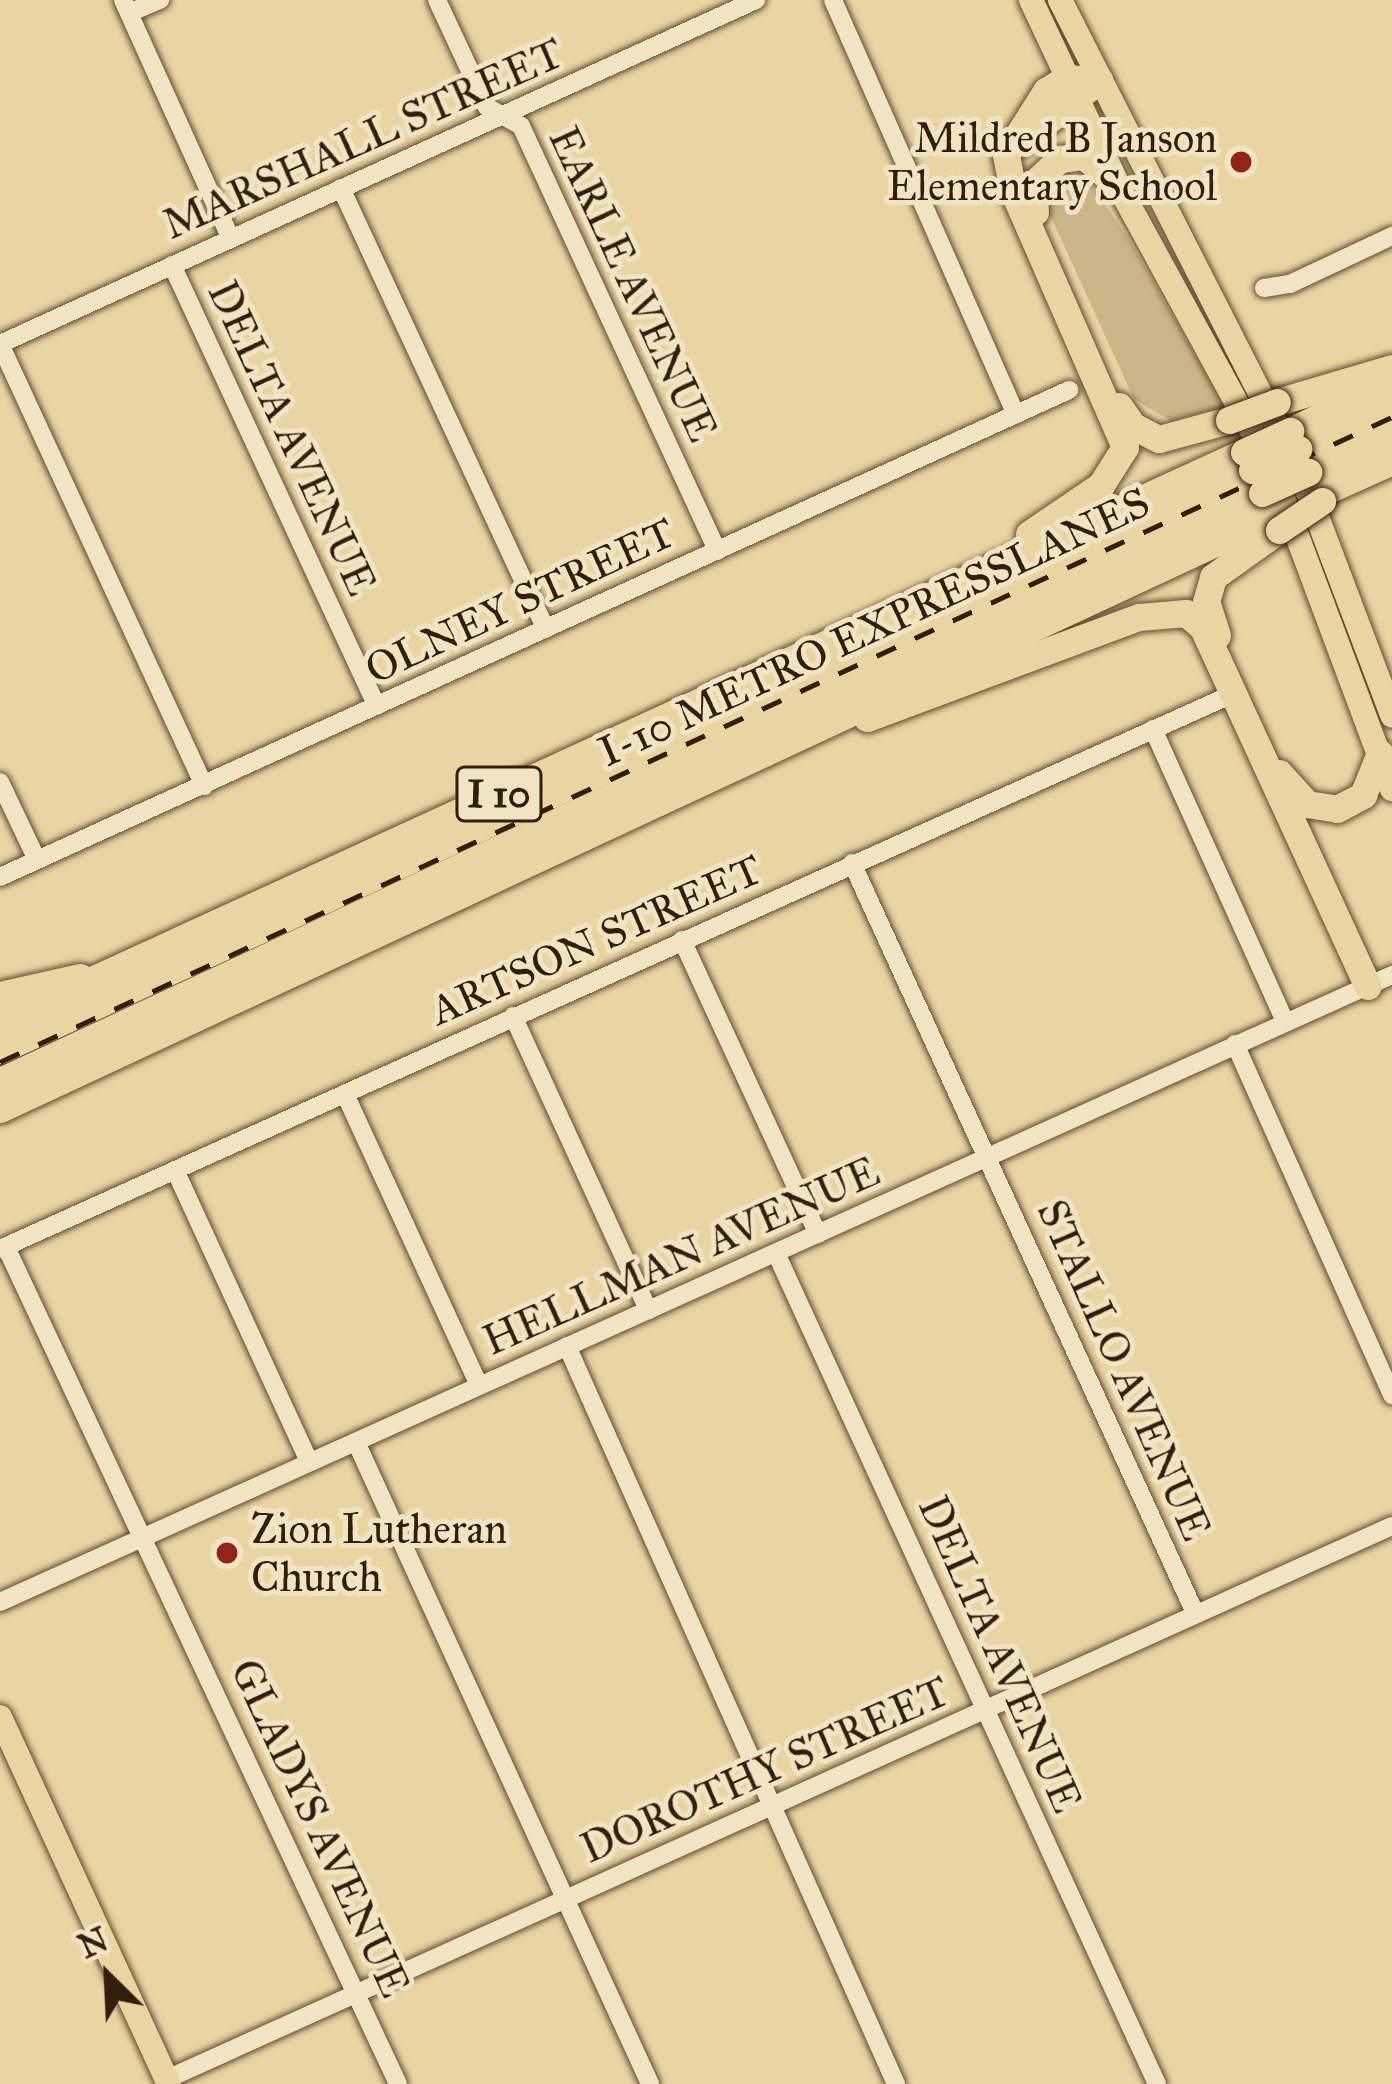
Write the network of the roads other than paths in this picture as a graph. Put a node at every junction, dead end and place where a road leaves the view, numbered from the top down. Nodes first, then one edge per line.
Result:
1 (160, 0) edge
2 (437, 0) edge
3 (756, 0) edge
4 (832, 0) edge
5 (1031, 0) edge
6 (1060, 0) edge
7 (126, 7) edge
8 (1099, 80) junction
9 (1073, 90) junction
10 (507, 114) junction
11 (1119, 187) junction
12 (341, 188) junction
13 (1035, 212) junction
14 (1392, 236) edge
15 (231, 239) junction
16 (172, 266) junction
17 (1264, 288) dead end
18 (0, 344) edge
19 (1392, 368) edge
20 (1392, 382) edge
21 (1069, 390) dead end
22 (1392, 405) edge
23 (1016, 414) junction
24 (1392, 433) edge
25 (1392, 461) edge
26 (1311, 472) junction
27 (1262, 492) junction
28 (717, 551) junction
29 (966, 576) junction
30 (546, 629) junction
31 (1224, 698) dead end
32 (377, 706) junction
33 (1392, 715) edge
34 (1153, 729) junction
35 (793, 736) junction
36 (1380, 753) junction
37 (1279, 773) junction
38 (0, 782) edge
39 (204, 786) junction
40 (1392, 789) edge
41 (37, 860) junction
42 (852, 863) junction
43 (0, 878) edge
44 (682, 940) junction
45 (108, 973) junction
46 (1380, 981) edge
47 (0, 995) edge
48 (514, 1016) junction
49 (1285, 1021) junction
50 (0, 1022) edge
51 (1235, 1044) junction
52 (0, 1050) edge
53 (345, 1094) junction
54 (2, 1102) edge
55 (988, 1157) junction
56 (175, 1170) junction
57 (818, 1234) junction
58 (3, 1248) edge
59 (776, 1253) junction
60 (648, 1310) junction
61 (567, 1346) junction
62 (479, 1386) junction
63 (1392, 1395) edge
64 (356, 1442) junction
65 (309, 1462) junction
66 (1392, 1526) edge
67 (144, 1538) junction
68 (0, 1602) edge
69 (1195, 1613) junction
70 (984, 1711) junction
71 (0, 1717) edge
72 (775, 1805) junction
73 (567, 1898) junction
74 (357, 1993) junction
75 (168, 2082) edge
76 (398, 2084) edge
77 (650, 2084) edge
78 (896, 2084) edge
79 (1157, 2084) edge

1 - 7 street
2 - 10 street, EARLE AVENUE
3 - 10 street, MARSHALL STREET
4 - 23 street
5 - 9 main road
6 - 8 main road
7 - 15 street, DELTA AVENUE
8 - 9 highway
8 - 33 main road
9 - 11 main road
9 - 13 highway
9 - 29 highway
10 - 12 street, MARSHALL STREET
10 - 28 street, EARLE AVENUE
11 - 13 highway
11 - 36 main road
12 - 15 street, MARSHALL STREET
12 - 30 street
13 - 19 highway, bridge
14 - 17 street
15 - 16 street, MARSHALL STREET
16 - 18 street, MARSHALL STREET
16 - 32 street, DELTA AVENUE
18 - 39 street
20 - 26 highway, I 10
21 - 23 street, OLNEY STREET
22 - 26 highway, I-10 METRO EXPRESSLANES
23 - 28 street, OLNEY STREET
24 - 26 highway, I-10 METRO EXPRESSLANES
25 - 26 highway, I 10
26 - 27 highway, bridge
26 - 27 highway, I-10 METRO EXPRESSLANES, bridge
26 - 27 highway, I 10, bridge
27 - 29 highway, I 10
27 - 35 highway, I 10
27 - 37 highway
27 - 52 highway, I-10 METRO EXPRESSLANES
27 - 54 highway, I-10 METRO EXPRESSLANES
28 - 30 street, OLNEY STREET
29 - 45 highway, I 10
30 - 32 street, OLNEY STREET
31 - 34 street, ARTSON STREET
32 - 39 street, OLNEY STREET
34 - 42 street, ARTSON STREET
34 - 49 street
35 - 46 highway
35 - 54 highway, I 10
36 - 37 highway
36 - 40 main road
37 - 46 highway
38 - 41 street
39 - 41 street, OLNEY STREET
41 - 43 street, OLNEY STREET
42 - 44 street, ARTSON STREET
42 - 55 street
44 - 48 street, ARTSON STREET
44 - 57 street
45 - 47 highway
45 - 50 highway, I 10
46 - 49 street, HELLMAN AVENUE
48 - 53 street, ARTSON STREET
48 - 60 street
49 - 51 street, HELLMAN AVENUE
51 - 55 street, HELLMAN AVENUE
51 - 63 street
53 - 56 street, ARTSON STREET
53 - 62 street
55 - 57 street, HELLMAN AVENUE
55 - 69 street, STALLO AVENUE
56 - 58 street, ARTSON STREET
56 - 65 street
57 - 59 street, HELLMAN AVENUE
58 - 67 street, GLADYS AVENUE
59 - 60 street, HELLMAN AVENUE
59 - 70 street, DELTA AVENUE
60 - 61 street, HELLMAN AVENUE
61 - 62 street, HELLMAN AVENUE
61 - 72 street
62 - 64 street, HELLMAN AVENUE
64 - 65 street, HELLMAN AVENUE
64 - 73 street
65 - 67 street, HELLMAN AVENUE
66 - 69 street, DOROTHY STREET
67 - 68 street, HELLMAN AVENUE
67 - 74 street, GLADYS AVENUE
69 - 70 street, DOROTHY STREET
70 - 72 street, DOROTHY STREET
70 - 79 street, DELTA AVENUE
71 - 75 main road
72 - 73 street, DOROTHY STREET
72 - 78 street
73 - 74 street, DOROTHY STREET
73 - 77 street
74 - 75 street, DOROTHY STREET
74 - 76 street, GLADYS AVENUE

